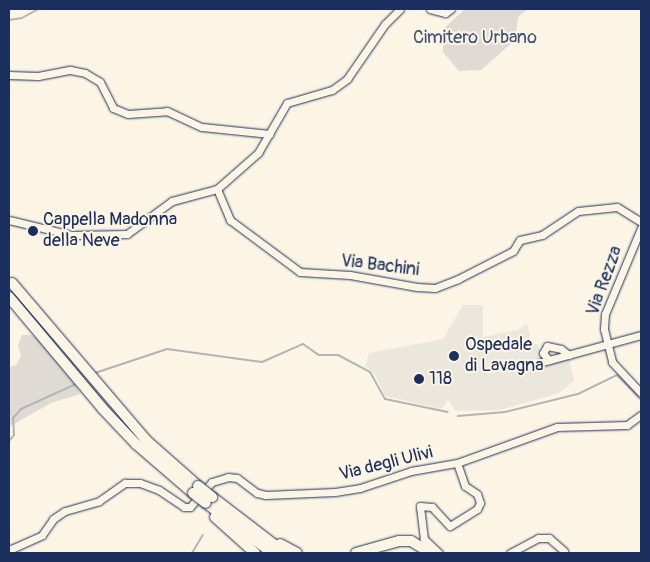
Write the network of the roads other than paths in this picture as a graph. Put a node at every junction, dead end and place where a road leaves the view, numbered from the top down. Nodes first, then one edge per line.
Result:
1 (400, 9) edge
2 (430, 9) edge
3 (452, 9) edge
4 (9, 74) edge
5 (270, 134) junction
6 (217, 189) junction
7 (9, 220) edge
8 (23, 221) junction
9 (641, 222) edge
10 (9, 224) edge
11 (641, 228) edge
12 (12, 283) dead end
13 (9, 297) edge
14 (641, 335) edge
15 (607, 344) junction
16 (569, 355) junction
17 (641, 393) edge
18 (641, 415) edge
19 (457, 463) junction
20 (174, 472) junction
21 (207, 502) junction
22 (239, 518) junction
23 (9, 550) edge
24 (564, 551) dead end
25 (255, 553) edge
26 (272, 553) edge
27 (285, 553) edge
28 (297, 553) edge
29 (356, 553) edge
30 (380, 553) edge
31 (431, 553) edge
32 (440, 553) edge
33 (510, 553) edge

1 - 5 street
2 - 3 street
4 - 5 street
5 - 6 street
6 - 8 street
6 - 9 street, Via Bachini
7 - 8 street
8 - 10 street
11 - 15 street, Via Rezza
12 - 20 highway
13 - 20 highway
14 - 15 street
15 - 16 street
15 - 17 street, Via Rezza
16 - 16 street
18 - 19 street, Via degli Ulivi
19 - 23 street, Via degli Ulivi
19 - 32 street, Via degli Ulivi
20 - 21 highway, bridge
21 - 22 highway
21 - 25 highway
21 - 26 highway
22 - 27 highway
22 - 28 highway
24 - 33 street
29 - 31 highway
30 - 31 highway

